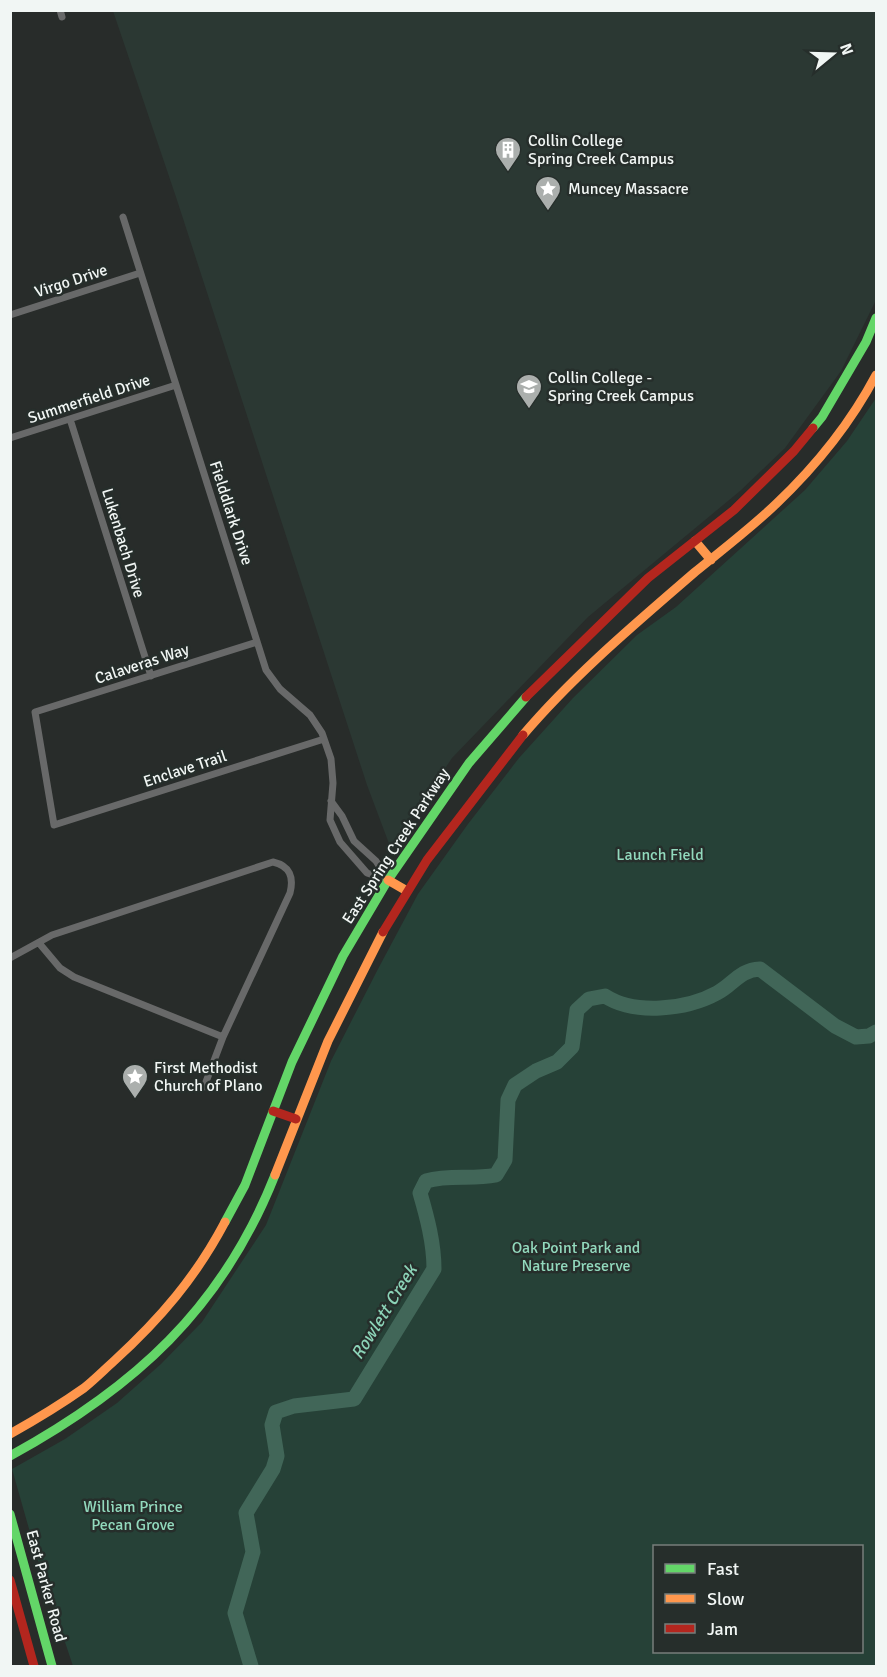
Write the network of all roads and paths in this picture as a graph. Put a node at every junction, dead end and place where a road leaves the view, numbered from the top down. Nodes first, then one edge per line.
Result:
1 (123, 217) dead end
2 (140, 273) junction
3 (10, 315) edge
4 (876, 318) edge
5 (876, 375) edge
6 (176, 385) junction
7 (70, 419) junction
8 (10, 438) edge
9 (694, 541) junction
10 (711, 560) junction
11 (257, 642) junction
12 (151, 676) junction
13 (324, 739) junction
14 (331, 801) junction
15 (54, 825) joint
16 (388, 880) junction
17 (407, 891) junction
18 (39, 943) junction
19 (10, 958) edge
20 (223, 1037) junction
21 (204, 1087) dead end
22 (273, 1111) junction
23 (296, 1119) junction
24 (10, 1434) edge
25 (10, 1456) edge
26 (10, 1514) edge
27 (10, 1580) edge
28 (34, 1666) edge
29 (52, 1666) edge

1 - 2 street, Fielddlark Drive
2 - 3 street, Virgo Drive
2 - 6 street, Fielddlark Drive
4 - 9 main road, East Spring Creek Parkway
5 - 10 main road, East Spring Creek Parkway
6 - 7 street, Summerfield Drive
6 - 11 street, Fielddlark Drive
7 - 8 street, Summerfield Drive
7 - 12 street, Lukenbach Drive
9 - 10 main road
9 - 16 main road, East Spring Creek Parkway
10 - 17 main road, East Spring Creek Parkway
11 - 12 street, Calaveras Way
11 - 13 street, Fielddlark Drive
12 - 15 street, Calaveras Way
13 - 14 street, Fielddlark Drive
13 - 15 street, Enclave Trail
14 - 16 street
14 - 16 street, Fielddlark Drive
16 - 17 main road
16 - 22 main road, East Spring Creek Parkway
17 - 23 main road, East Spring Creek Parkway
18 - 19 street
18 - 20 street
18 - 20 street
20 - 21 street
22 - 23 main road
22 - 24 main road, East Spring Creek Parkway
23 - 25 main road, East Spring Creek Parkway
26 - 29 main road, East Parker Road
27 - 28 main road, East Parker Road

